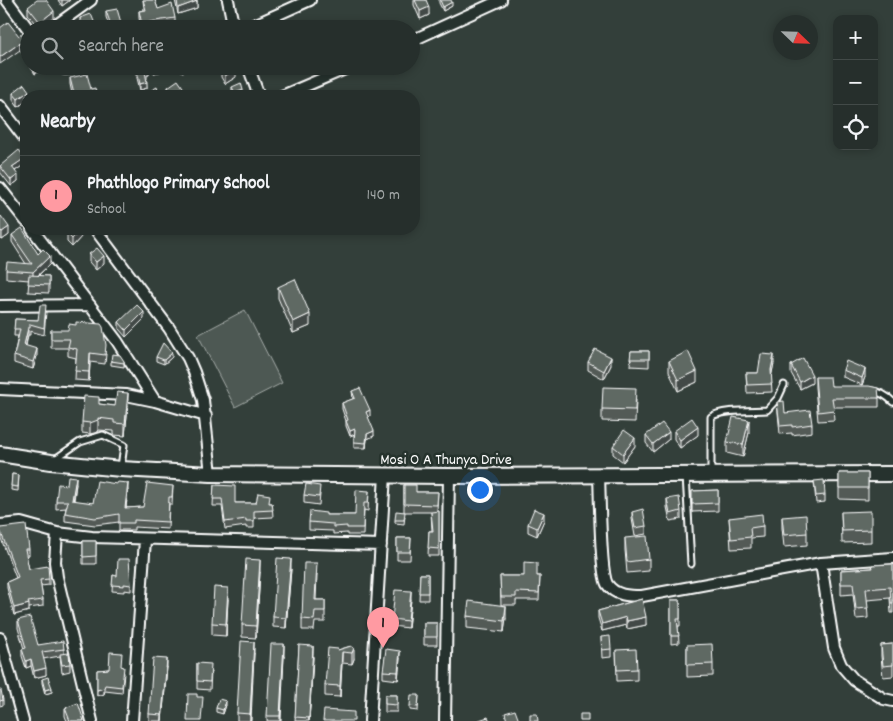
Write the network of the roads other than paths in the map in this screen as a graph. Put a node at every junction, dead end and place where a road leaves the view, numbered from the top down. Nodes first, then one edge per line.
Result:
1 (7, 0) edge
2 (91, 0) edge
3 (228, 0) edge
4 (310, 0) edge
5 (501, 0) edge
6 (22, 20) edge
7 (63, 20) edge
8 (232, 20) edge
9 (265, 20) edge
10 (420, 36) edge
11 (251, 75) edge
12 (331, 75) edge
13 (257, 90) edge
14 (296, 90) edge
15 (0, 106) edge
16 (20, 132) edge
17 (0, 188) edge
18 (20, 213) edge
19 (37, 235) edge
20 (99, 235) edge
21 (0, 306) edge
22 (90, 306) junction
23 (784, 385) dead end
24 (0, 390) edge
25 (866, 390) edge
26 (155, 401) junction
27 (893, 402) edge
28 (206, 416) junction
29 (0, 454) edge
30 (51, 462) junction
31 (121, 469) junction
32 (211, 474) junction
33 (893, 474) edge
34 (385, 475) junction
35 (599, 475) junction
36 (686, 475) junction
37 (711, 475) junction
38 (449, 476) junction
39 (0, 525) edge
40 (57, 533) junction
41 (145, 540) junction
42 (381, 545) junction
43 (893, 558) edge
44 (821, 563) junction
45 (691, 564) dead end
46 (0, 638) edge
47 (893, 701) edge
48 (22, 721) edge
49 (92, 721) edge
50 (132, 721) edge
51 (370, 721) edge
52 (446, 721) edge

1 - 6 street
2 - 7 street
3 - 8 street
4 - 9 street
5 - 10 street
11 - 13 street
12 - 14 street
15 - 16 street
17 - 18 street
19 - 22 street
20 - 28 street
21 - 22 street
22 - 26 street
23 - 37 lane
24 - 26 street
25 - 27 lane
26 - 28 street
28 - 32 street
29 - 30 street, Mosi O A Thunya Drive
30 - 31 street, Mosi O A Thunya Drive
30 - 31 lane
31 - 32 street, Mosi O A Thunya Drive
32 - 34 street, Mosi O A Thunya Drive
33 - 37 street, Mosi O A Thunya Drive
34 - 38 street, Mosi O A Thunya Drive
34 - 42 street
35 - 36 street, Mosi O A Thunya Drive
35 - 38 street, Mosi O A Thunya Drive
35 - 44 street
36 - 37 street, Mosi O A Thunya Drive
36 - 45 lane
38 - 52 street
39 - 40 street
40 - 41 street
40 - 49 street
41 - 42 street
41 - 50 street
42 - 51 street
43 - 44 street
44 - 47 street
46 - 48 street

